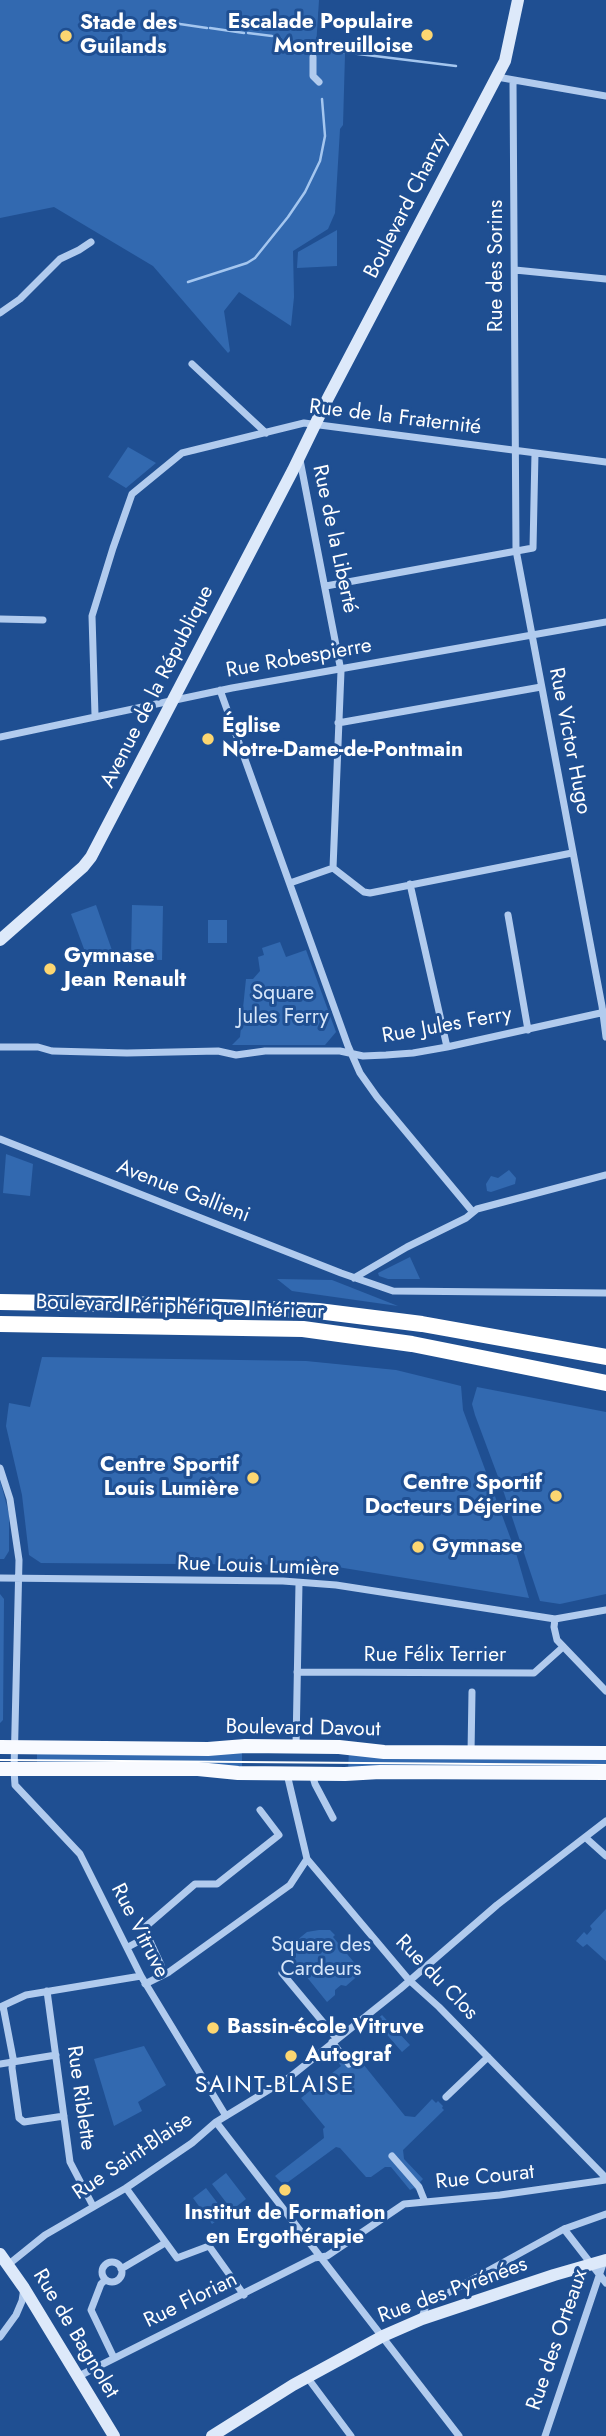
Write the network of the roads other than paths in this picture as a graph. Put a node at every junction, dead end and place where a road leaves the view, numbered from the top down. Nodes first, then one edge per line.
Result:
1 (519, 0) edge
2 (313, 57) dead end
3 (497, 77) junction
4 (513, 81) junction
5 (318, 82) dead end
6 (606, 96) edge
7 (91, 242) dead end
8 (514, 270) junction
9 (606, 279) edge
10 (0, 313) edge
11 (192, 364) dead end
12 (315, 425) junction
13 (266, 433) junction
14 (516, 450) junction
15 (535, 453) junction
16 (299, 456) junction
17 (606, 462) edge
18 (516, 550) junction
19 (326, 586) junction
20 (0, 620) edge
21 (43, 620) dead end
22 (606, 622) edge
23 (532, 636) junction
24 (341, 670) junction
25 (541, 687) junction
26 (220, 691) junction
27 (173, 700) junction
28 (95, 715) junction
29 (338, 723) junction
30 (0, 737) edge
31 (572, 853) junction
32 (333, 868) junction
33 (290, 883) junction
34 (410, 884) junction
35 (508, 915) dead end
36 (0, 940) edge
37 (604, 1013) edge
38 (528, 1030) junction
39 (606, 1037) edge
40 (0, 1047) edge
41 (447, 1047) junction
42 (352, 1054) junction
43 (0, 1139) edge
44 (606, 1175) edge
45 (472, 1211) junction
46 (354, 1278) junction
47 (606, 1293) edge
48 (0, 1302) edge
49 (0, 1324) edge
50 (606, 1357) edge
51 (606, 1383) edge
52 (0, 1468) edge
53 (0, 1578) edge
54 (18, 1579) junction
55 (299, 1583) junction
56 (606, 1610) edge
57 (555, 1619) junction
58 (563, 1647) junction
59 (298, 1672) junction
60 (606, 1691) edge
61 (472, 1692) dead end
62 (296, 1746) junction
63 (7, 1747) edge
64 (471, 1753) junction
65 (606, 1753) edge
66 (7, 1770) edge
67 (606, 1773) edge
68 (287, 1774) junction
69 (312, 1774) junction
70 (260, 1810) dead end
71 (333, 1818) dead end
72 (606, 1821) edge
73 (586, 1838) junction
74 (606, 1856) edge
75 (307, 1859) junction
76 (128, 1947) junction
77 (282, 1973) dead end
78 (141, 1976) junction
79 (409, 1980) junction
80 (145, 1984) junction
81 (47, 1991) junction
82 (2, 2006) edge
83 (334, 2041) junction
84 (56, 2055) junction
85 (488, 2057) junction
86 (13, 2062) junction
87 (0, 2064) edge
88 (349, 2064) dead end
89 (446, 2097) dead end
90 (64, 2116) junction
91 (226, 2116) junction
92 (216, 2122) junction
93 (393, 2155) dead end
94 (606, 2179) edge
95 (126, 2188) junction
96 (425, 2202) junction
97 (93, 2206) junction
98 (606, 2214) edge
99 (564, 2229) junction
100 (165, 2243) junction
101 (320, 2257) junction
102 (4, 2259) edge
103 (606, 2259) edge
104 (121, 2269) junction
105 (594, 2269) junction
106 (105, 2280) junction
107 (606, 2283) edge
108 (24, 2288) junction
109 (244, 2295) junction
110 (422, 2319) junction
111 (383, 2336) junction
112 (0, 2337) edge
113 (114, 2358) junction
114 (77, 2377) junction
115 (307, 2377) junction
116 (114, 2436) edge
117 (212, 2436) edge
118 (351, 2436) edge
119 (459, 2436) edge
120 (545, 2436) edge

1 - 3 main road, Boulevard Chanzy
2 - 5 street
3 - 4 street
3 - 12 main road, Boulevard Chanzy
4 - 6 street
4 - 8 street, Rue des Sorins
7 - 10 street
8 - 9 street
8 - 14 street, Rue des Sorins
11 - 13 street
12 - 13 street, Rue de la Fraternité
12 - 14 street, Rue de la Fraternité
12 - 16 main road, Avenue de la République
13 - 28 street, Rue de la Fraternité
14 - 15 street, Rue de la Fraternité
14 - 18 street, Rue Victor Hugo
15 - 17 street, Rue de la Fraternité
15 - 18 street
16 - 19 street, Rue de la Liberté
16 - 27 main road, Avenue de la République
18 - 19 street
18 - 23 street, Rue Victor Hugo
19 - 24 street, Rue de la Liberté
20 - 21 street
22 - 23 street, Rue Robespierre
23 - 24 street, Rue Robespierre
23 - 25 street, Rue Victor Hugo
24 - 26 street, Rue Robespierre
24 - 29 street, Rue de la Liberté
25 - 29 street
25 - 31 street, Rue Victor Hugo
26 - 27 street, Rue Robespierre
26 - 33 street
27 - 28 street, Rue Robespierre
27 - 36 main road, Avenue de la République
28 - 30 street, Rue Robespierre
29 - 32 street, Rue de la Liberté
31 - 34 street
31 - 37 street, Rue Victor Hugo
32 - 33 street
32 - 34 street
33 - 42 street
34 - 41 street
35 - 38 street
37 - 38 street, Rue Jules Ferry
37 - 39 street, Rue Victor Hugo
38 - 41 street, Rue Jules Ferry
40 - 42 street, Rue Jules Ferry
41 - 42 street, Rue Jules Ferry
42 - 45 street
43 - 46 street, Avenue Gallieni
44 - 45 street
45 - 46 street
46 - 47 street, Avenue Gallieni
48 - 50 highway
49 - 51 highway, Boulevard Périphérique Intérieur
52 - 54 street
53 - 54 street, Rue Louis Lumière
54 - 55 street, Rue Louis Lumière
54 - 63 street
55 - 57 street, Rue Louis Lumière
55 - 59 street
56 - 57 street, Rue Louis Lumière
57 - 58 street
58 - 59 street, Rue Félix Terrier
58 - 60 street
59 - 62 street
61 - 64 street
62 - 63 main road, Boulevard Davout
62 - 64 main road, Boulevard Davout
63 - 66 street
64 - 65 main road, Boulevard Davout
66 - 68 main road, Boulevard Davout
66 - 76 street, Rue Vitruve
67 - 69 main road, Boulevard Davout
68 - 69 main road, Boulevard Davout
68 - 75 street, Rue du Clos
69 - 71 street
70 - 76 street
72 - 73 street, Rue Saint-Blaise
73 - 74 street
73 - 79 street, Rue Saint-Blaise
75 - 79 street, Rue du Clos
75 - 80 street
76 - 78 street, Rue Vitruve
77 - 83 street
78 - 80 street, Rue Vitruve
78 - 81 street
79 - 83 street, Rue Saint-Blaise
79 - 85 street, Rue du Clos
80 - 91 street, Rue Vitruve
81 - 82 street
81 - 84 street, Rue Riblette
82 - 86 street
83 - 88 street
83 - 91 street, Rue Saint-Blaise
84 - 86 street
84 - 90 street, Rue Riblette
85 - 89 street
85 - 94 street, Rue du Clos
86 - 87 street
86 - 90 street
90 - 97 street, Rue Riblette
91 - 92 street, Rue Saint-Blaise
92 - 95 street, Rue Saint-Blaise
92 - 101 street
93 - 96 street, Rue Courat
94 - 96 street, Rue Courat
95 - 97 street, Rue Saint-Blaise
95 - 100 street
96 - 101 street, Rue Florian
97 - 102 street, Rue Saint-Blaise
98 - 99 street
99 - 105 street
99 - 110 street
100 - 104 street
100 - 109 street
101 - 109 street, Rue Florian
101 - 111 street
102 - 108 main road, Rue de Bagnolet
103 - 105 main road, Rue des Pyrénées
104 - 106 street
104 - 106 street
105 - 107 street
105 - 110 main road, Rue des Pyrénées
105 - 120 street, Rue des Orteaux
106 - 113 street
108 - 112 street
108 - 114 main road, Rue de Bagnolet
109 - 113 street, Rue Florian
110 - 111 main road, Rue des Pyrénées
111 - 115 main road, Rue des Pyrénées
111 - 119 street
113 - 114 street, Rue Florian
114 - 116 main road, Rue de Bagnolet
115 - 117 main road, Rue des Pyrénées
115 - 118 street

